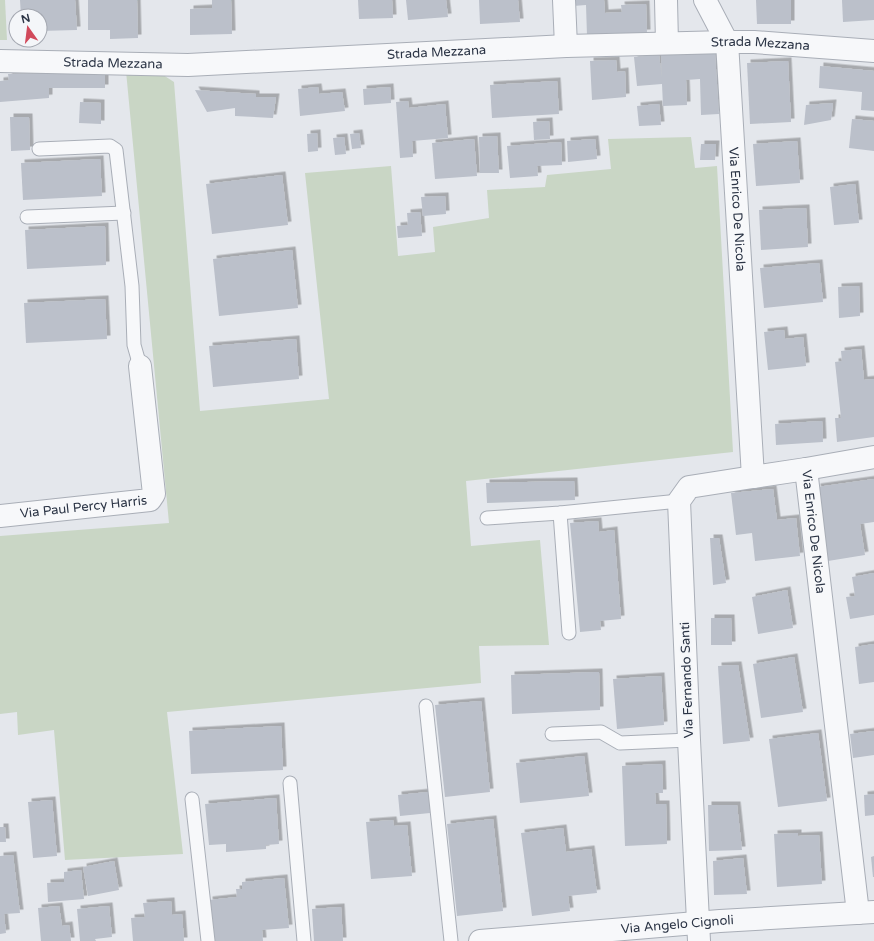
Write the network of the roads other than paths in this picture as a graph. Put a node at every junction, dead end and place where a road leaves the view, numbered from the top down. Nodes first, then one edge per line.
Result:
1 (564, 0) edge
2 (666, 0) edge
3 (706, 0) edge
4 (727, 42) junction
5 (667, 43) junction
6 (566, 46) junction
7 (874, 51) edge
8 (0, 61) edge
9 (40, 149) dead end
10 (124, 213) junction
11 (27, 217) dead end
12 (140, 366) joint
13 (874, 457) edge
14 (806, 469) junction
15 (753, 478) junction
16 (679, 501) junction
17 (560, 513) junction
18 (0, 516) edge
19 (487, 518) dead end
20 (569, 633) dead end
21 (426, 706) dead end
22 (552, 734) dead end
23 (689, 740) junction
24 (290, 784) dead end
25 (192, 799) dead end
26 (866, 912) edge
27 (699, 932) edge
28 (208, 941) edge
29 (304, 941) edge
30 (451, 941) edge
31 (480, 941) edge

1 - 6 street
2 - 5 street
3 - 4 street
4 - 5 street, Strada Mezzana
4 - 7 street, Strada Mezzana
4 - 15 street, Via Enrico De Nicola
5 - 6 street, Strada Mezzana
6 - 8 street, Strada Mezzana
9 - 10 lane
10 - 11 lane
10 - 12 lane
12 - 18 street, Via Paul Percy Harris
13 - 14 street
14 - 15 street, Via Enrico De Nicola
14 - 26 street, Via Enrico De Nicola
15 - 16 street
16 - 17 lane
16 - 23 street, Via Fernando Santi
17 - 19 lane
17 - 20 lane
21 - 30 lane
22 - 23 lane
23 - 27 street, Via Fernando Santi
24 - 29 lane
25 - 28 lane
26 - 27 street, Via Angelo Cignoli
27 - 31 street, Via Angelo Cignoli

